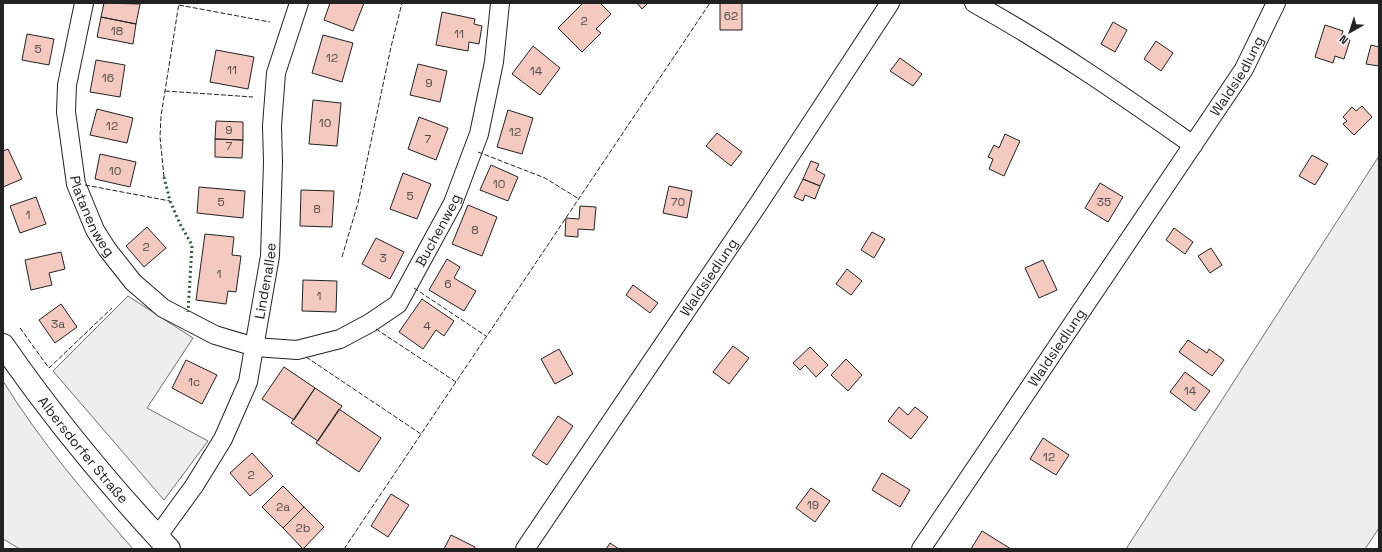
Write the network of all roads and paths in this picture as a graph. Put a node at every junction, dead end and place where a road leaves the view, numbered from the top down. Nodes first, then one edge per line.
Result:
1 (84, 3) edge
2 (299, 3) edge
3 (500, 3) edge
4 (890, 3) edge
5 (974, 3) edge
6 (1276, 3) edge
7 (1193, 145) junction
8 (3, 345) edge
9 (255, 347) junction
10 (163, 543) edge
11 (525, 549) edge
12 (921, 549) edge

1 - 9 street, Platanenweg
2 - 9 street, Lindenallee
3 - 9 street, Buchenweg
4 - 11 street, Waldsiedlung
5 - 7 street
6 - 7 street, Waldsiedlung
7 - 12 street, Waldsiedlung
8 - 10 street, Albersdorfer Straße
9 - 10 street, Lindenallee

